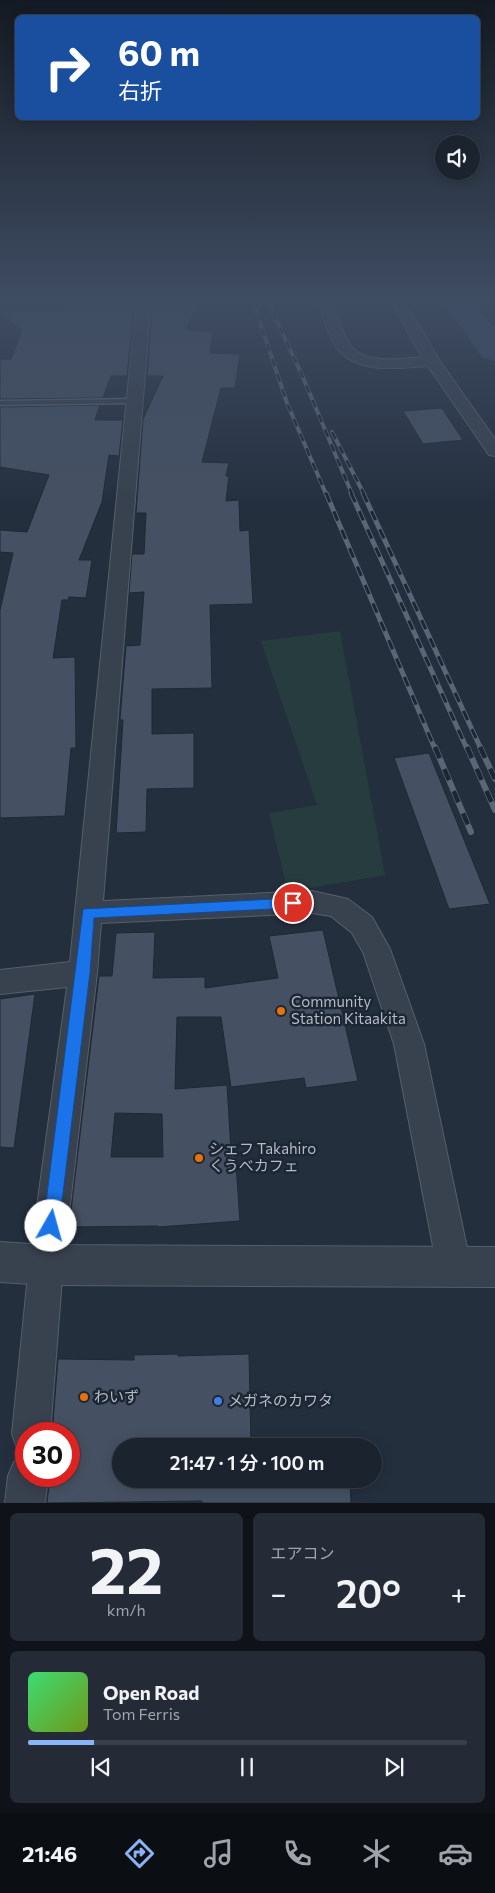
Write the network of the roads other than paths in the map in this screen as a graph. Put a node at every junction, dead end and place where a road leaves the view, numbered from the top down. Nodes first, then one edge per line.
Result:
1 (137, 368) edge
2 (437, 368) edge
3 (133, 401) junction
4 (0, 402) edge
5 (495, 451) edge
6 (88, 913) junction
7 (83, 973) junction
8 (0, 982) edge
9 (0, 1262) edge
10 (46, 1265) junction
11 (454, 1267) junction
12 (495, 1267) edge
13 (32, 1422) edge
14 (27, 1487) edge
15 (25, 1503) edge

1 - 3 street
2 - 5 street
3 - 4 lane
3 - 6 street
6 - 7 street
6 - 11 street
7 - 8 street
7 - 10 street
9 - 10 street
10 - 11 street
10 - 13 street
11 - 12 street
14 - 15 street

